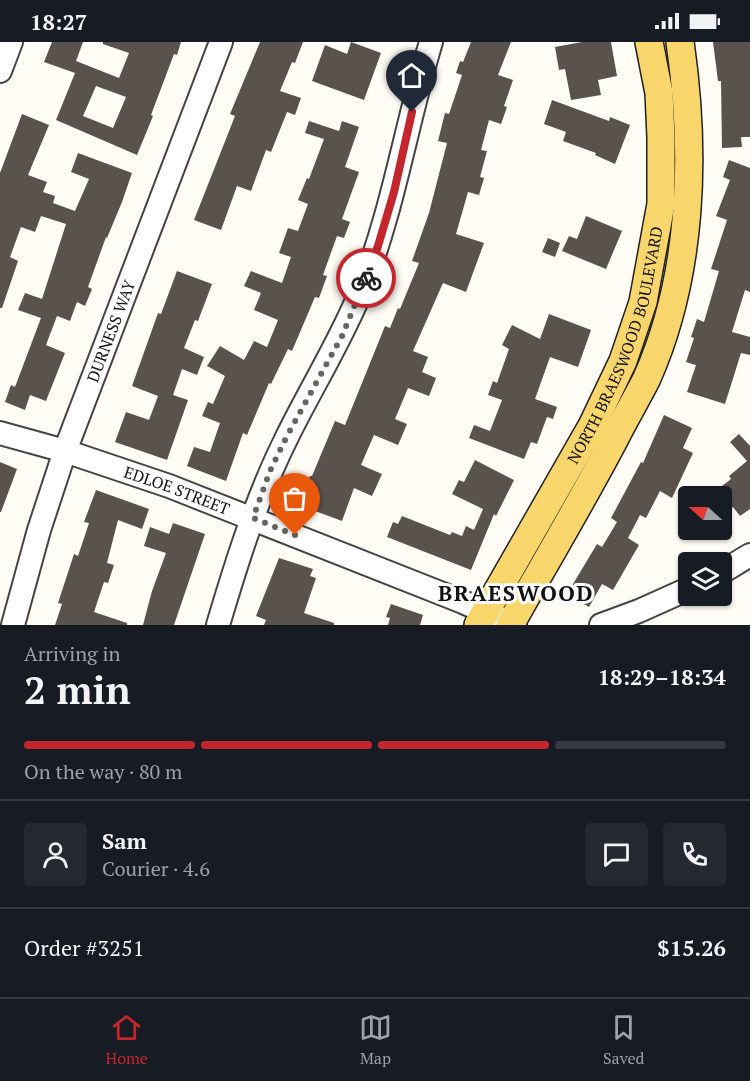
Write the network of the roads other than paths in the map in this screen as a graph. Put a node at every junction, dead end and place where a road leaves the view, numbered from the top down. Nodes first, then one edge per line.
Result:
1 (11, 42) edge
2 (221, 42) edge
3 (429, 42) edge
4 (649, 42) edge
5 (680, 42) edge
6 (0, 72) edge
7 (660, 209) junction
8 (687, 210) junction
9 (0, 433) edge
10 (65, 451) junction
11 (253, 518) junction
12 (750, 555) edge
13 (732, 566) edge
14 (678, 593) edge
15 (482, 618) edge
16 (13, 625) edge
17 (218, 625) edge
18 (512, 625) edge
19 (601, 625) edge

1 - 6 street
2 - 10 street, DURNESS WAY
3 - 11 street
4 - 7 main road, NORTH BRAESWOOD BOULEVARD
5 - 8 main road, NORTH BRAESWOOD BOULEVARD
7 - 8 main road
7 - 15 main road, NORTH BRAESWOOD BOULEVARD
8 - 18 main road, NORTH BRAESWOOD BOULEVARD
9 - 10 street, EDLOE STREET
10 - 11 street, EDLOE STREET
10 - 16 street, DURNESS WAY
11 - 15 street, EDLOE STREET
11 - 17 street
12 - 13 street
14 - 19 street
15 - 18 street, EDLOE STREET

